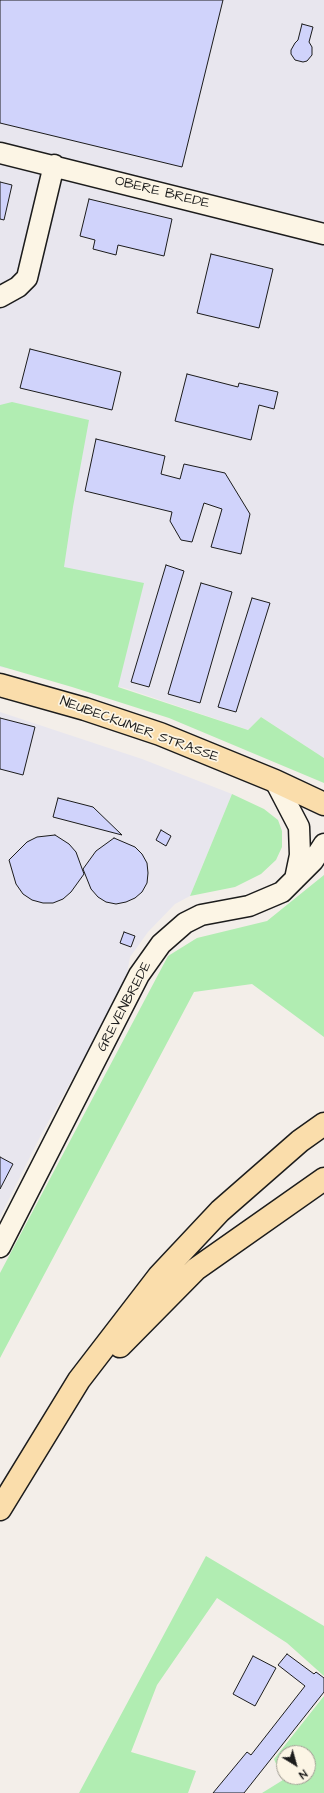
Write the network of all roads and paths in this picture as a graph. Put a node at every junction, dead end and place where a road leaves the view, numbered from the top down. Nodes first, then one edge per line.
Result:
1 (0, 153) edge
2 (54, 165) junction
3 (324, 234) edge
4 (0, 297) edge
5 (0, 685) edge
6 (275, 781) junction
7 (324, 804) edge
8 (324, 844) edge
9 (295, 879) junction
10 (324, 1124) edge
11 (324, 1179) edge
12 (0, 1247) edge
13 (79, 1380) junction
14 (0, 1509) edge

1 - 2 street, OBERE BREDE
2 - 3 street, OBERE BREDE
2 - 4 street
5 - 6 main road, NEUBECKUMER STRASSE
6 - 7 main road, NEUBECKUMER STRASSE
6 - 9 street
8 - 9 street, GREVENBREDE
9 - 12 street, GREVENBREDE
10 - 13 main road
11 - 13 main road
13 - 14 main road

